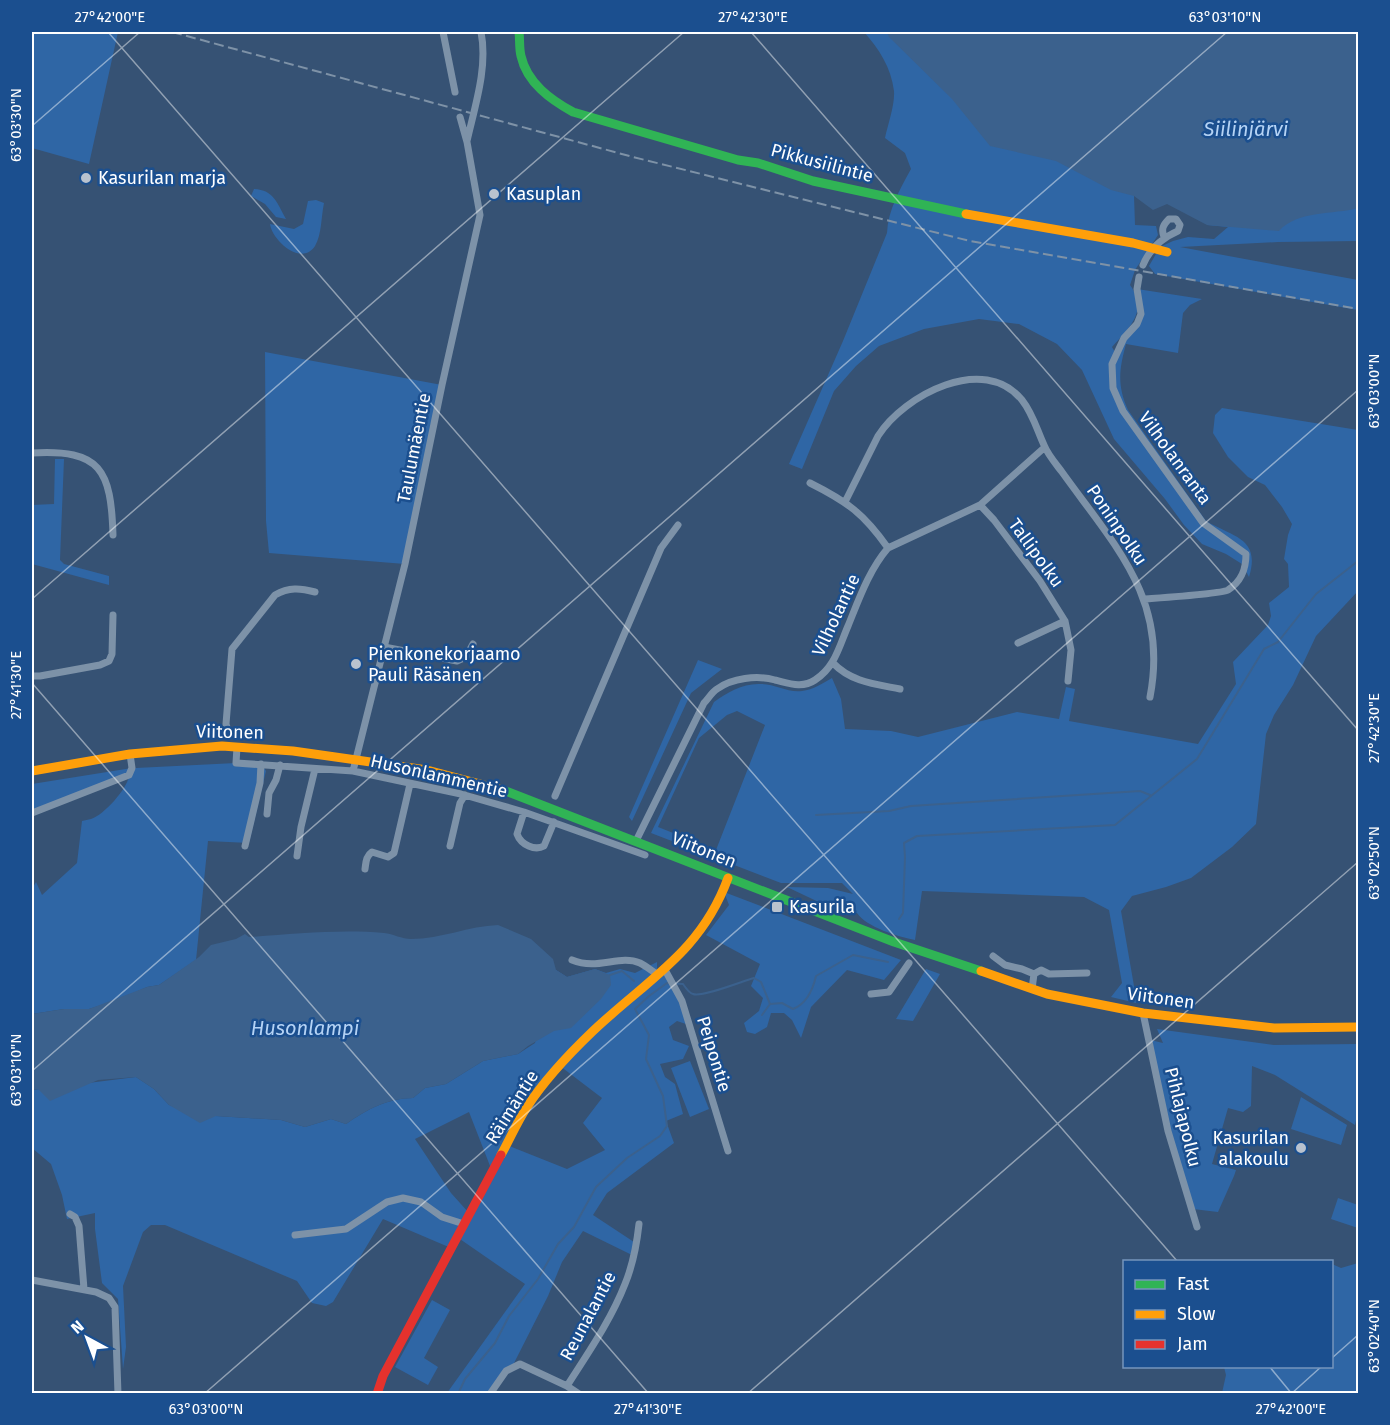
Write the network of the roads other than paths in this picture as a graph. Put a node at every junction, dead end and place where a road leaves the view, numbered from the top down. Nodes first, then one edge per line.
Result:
1 (443, 32) edge
2 (481, 32) edge
3 (519, 32) edge
4 (455, 92) dead end
5 (460, 117) dead end
6 (467, 142) junction
7 (1164, 237) dead end
8 (1154, 248) junction
9 (1167, 252) dead end
10 (1143, 265) dead end
11 (1138, 277) dead end
12 (1045, 447) junction
13 (32, 453) edge
14 (810, 483) dead end
15 (846, 502) junction
16 (980, 505) junction
17 (678, 525) dead end
18 (113, 535) dead end
19 (888, 548) junction
20 (315, 592) dead end
21 (1144, 599) junction
22 (113, 615) dead end
23 (1065, 621) junction
24 (1018, 643) dead end
25 (473, 645) dead end
26 (384, 647) junction
27 (833, 663) junction
28 (32, 676) edge
29 (1068, 681) dead end
30 (900, 689) dead end
31 (1150, 697) dead end
32 (229, 734) dead end
33 (237, 747) junction
34 (130, 754) junction
35 (357, 759) junction
36 (261, 764) junction
37 (280, 765) junction
38 (315, 769) junction
39 (32, 771) edge
40 (353, 771) junction
41 (410, 784) junction
42 (465, 795) junction
43 (555, 796) dead end
44 (524, 812) junction
45 (32, 813) edge
46 (267, 814) dead end
47 (554, 822) junction
48 (636, 841) junction
49 (245, 846) dead end
50 (450, 846) dead end
51 (645, 855) dead end
52 (297, 856) dead end
53 (365, 869) dead end
54 (728, 878) junction
55 (993, 956) dead end
56 (572, 960) dead end
57 (909, 963) dead end
58 (661, 971) junction
59 (1087, 973) dead end
60 (1034, 974) junction
61 (1032, 989) junction
62 (871, 994) dead end
63 (1143, 1013) junction
64 (1359, 1027) edge
65 (728, 1151) dead end
66 (70, 1214) dead end
67 (464, 1224) junction
68 (639, 1224) dead end
69 (1197, 1227) dead end
70 (295, 1235) dead end
71 (32, 1280) edge
72 (84, 1289) junction
73 (567, 1386) junction
74 (118, 1394) edge
75 (378, 1394) edge
76 (490, 1394) edge
77 (579, 1394) edge

1 - 4 street
2 - 6 street, Taulumäentie
3 - 8 main road, Pikkusiilintie
5 - 6 street, Taulumäentie
6 - 26 street, Taulumäentie
7 - 8 street
8 - 9 main road, Pikkusiilintie
8 - 10 street
11 - 21 street, Vilholanranta
12 - 15 street, Poninpolku
12 - 16 street
12 - 21 street, Poninpolku
13 - 18 street
14 - 15 street
15 - 19 street
16 - 19 street
16 - 23 street, Tallipolku
17 - 43 street
19 - 27 street, Vilholantie
20 - 32 street
21 - 31 street, Poninpolku
22 - 28 street
23 - 24 street
23 - 29 street, Tallipolku
25 - 26 street
26 - 35 street, Taulumäentie
27 - 30 street
27 - 48 street, Vilholantie
33 - 34 main road, Viitonen
33 - 35 main road, Viitonen
33 - 36 street, Husonlammentie
34 - 39 main road, Viitonen
34 - 45 street
35 - 40 street, Taulumäentie
35 - 48 main road, Viitonen
36 - 37 street, Husonlammentie
36 - 49 street
37 - 38 street, Husonlammentie
37 - 46 street
38 - 40 street, Husonlammentie
38 - 52 street
40 - 41 street, Husonlammentie
41 - 42 street, Husonlammentie
41 - 53 street
42 - 44 street, Husonlammentie
42 - 50 street
44 - 47 street, Husonlammentie
44 - 47 street
47 - 51 street, Husonlammentie
48 - 54 main road, Viitonen
54 - 58 main road, Räimäntie
54 - 61 main road, Viitonen
55 - 60 street
56 - 58 street
57 - 62 street
58 - 65 street, Peipontie
58 - 67 main road, Räimäntie
59 - 60 street
60 - 61 street
61 - 63 main road, Viitonen
63 - 64 main road, Viitonen
63 - 69 street, Pihlajapolku
66 - 72 street
67 - 70 street
67 - 75 main road, Räimäntie
68 - 73 street, Reunalantie
71 - 72 street
72 - 74 street
73 - 76 street, Reunalantie
73 - 77 street, Reunalantie

